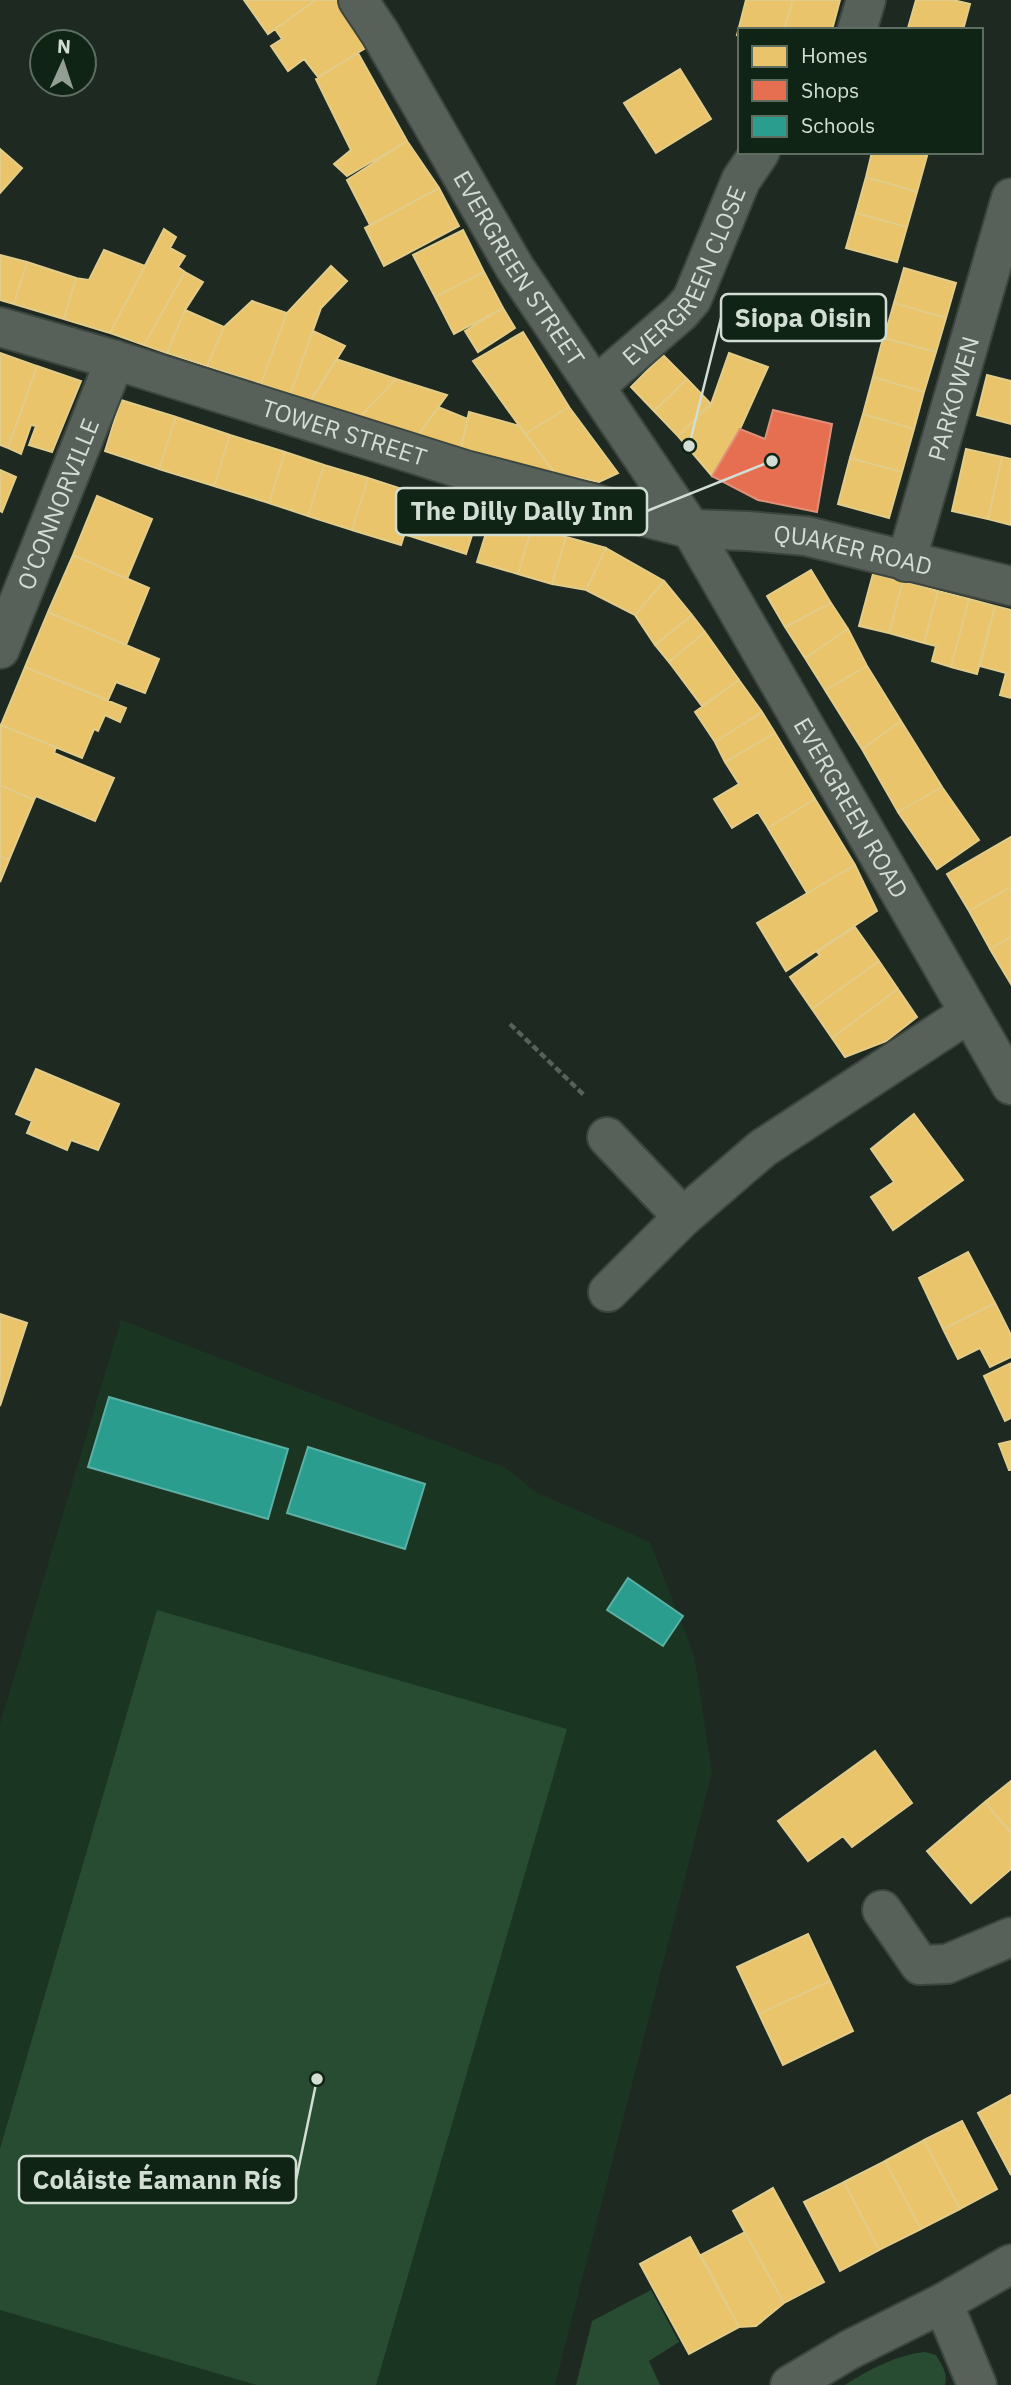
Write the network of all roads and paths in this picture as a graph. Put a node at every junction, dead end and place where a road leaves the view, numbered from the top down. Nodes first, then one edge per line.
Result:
1 (358, 0) edge
2 (866, 0) edge
3 (859, 28) edge
4 (759, 154) edge
5 (1011, 198) edge
6 (1005, 234) edge
7 (0, 327) edge
8 (115, 360) junction
9 (596, 386) junction
10 (691, 529) junction
11 (906, 562) junction
12 (1011, 586) edge
13 (0, 649) edge
14 (969, 1013) junction
15 (510, 1024) dead end
16 (1011, 1085) edge
17 (607, 1138) joint
18 (683, 1217) junction
19 (608, 1292) dead end
20 (882, 1910) dead end
21 (1011, 1937) edge
22 (1011, 2263) edge
23 (943, 2303) junction
24 (790, 2385) edge
25 (977, 2385) edge

1 - 9 street, EVERGREEN STREET
2 - 3 street
4 - 9 street, EVERGREEN CLOSE
5 - 6 street, PARKOWEN
6 - 11 street, PARKOWEN
7 - 8 street, TOWER STREET
8 - 10 street, TOWER STREET
8 - 13 street, O'CONNORVILLE
9 - 10 street, EVERGREEN STREET
10 - 11 street, QUAKER ROAD
10 - 14 street, EVERGREEN ROAD
11 - 12 street, QUAKER ROAD
14 - 16 street, EVERGREEN ROAD
14 - 18 street
15 - 17 path
17 - 18 street
18 - 19 street
20 - 21 street
22 - 23 street
23 - 24 street
23 - 25 street

